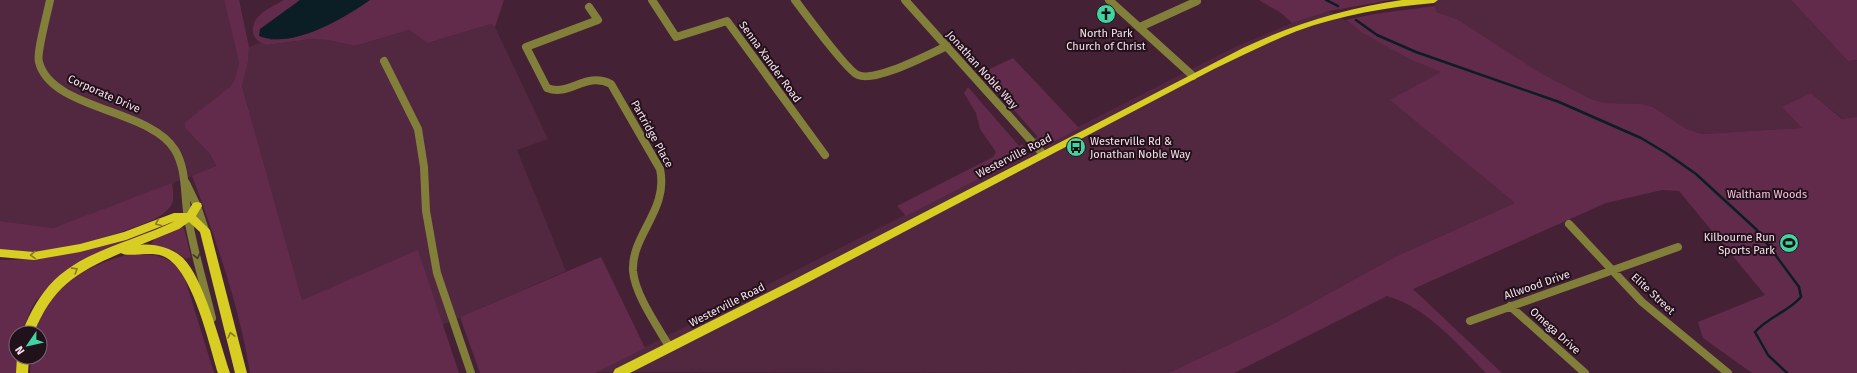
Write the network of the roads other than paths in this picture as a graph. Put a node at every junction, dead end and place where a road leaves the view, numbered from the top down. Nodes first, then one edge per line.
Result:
1 (50, 0) edge
2 (652, 0) edge
3 (795, 0) edge
4 (905, 0) edge
5 (1109, 0) edge
6 (1434, 0) edge
7 (1197, 1) edge
8 (589, 7) dead end
9 (1140, 27) junction
10 (947, 46) junction
11 (384, 61) dead end
12 (1193, 76) junction
13 (1043, 154) junction
14 (826, 155) dead end
15 (183, 176) junction
16 (197, 206) junction
17 (188, 217) junction
18 (1569, 224) dead end
19 (205, 230) junction
20 (1678, 247) dead end
21 (0, 253) edge
22 (106, 255) junction
23 (1612, 270) junction
24 (1510, 306) junction
25 (1470, 321) dead end
26 (31, 325) edge
27 (670, 348) junction
28 (224, 373) edge
29 (241, 373) edge
30 (471, 373) edge
31 (619, 373) edge
32 (1585, 373) edge
33 (1728, 373) edge

1 - 15 street, Corporate Drive
2 - 14 street, Senna Xander Road
3 - 10 street
4 - 10 street, Jonathan Noble Way
5 - 9 street
6 - 12 main road, Westerville Road
7 - 9 street
8 - 27 street, Partridge Place
9 - 12 street
10 - 13 street, Jonathan Noble Way
11 - 30 street
12 - 13 main road, Westerville Road
13 - 27 main road, Westerville Road
15 - 16 street, Corporate Drive
15 - 17 street, Corporate Drive
16 - 17 main road
16 - 19 street, Corporate Drive
17 - 19 main road
17 -> 21 main road
17 - 22 main road
17 -> 28 street, Corporate Drive
18 - 23 street, Elite Street
29 -> 19 main road, Corporate Drive
20 - 23 street, Allwood Drive
26 -> 22 main road
22 - 28 main road
23 - 24 street, Allwood Drive
23 - 33 street, Elite Street
24 - 25 street, Allwood Drive
24 - 32 street, Omega Drive
27 - 31 main road, Westerville Road

